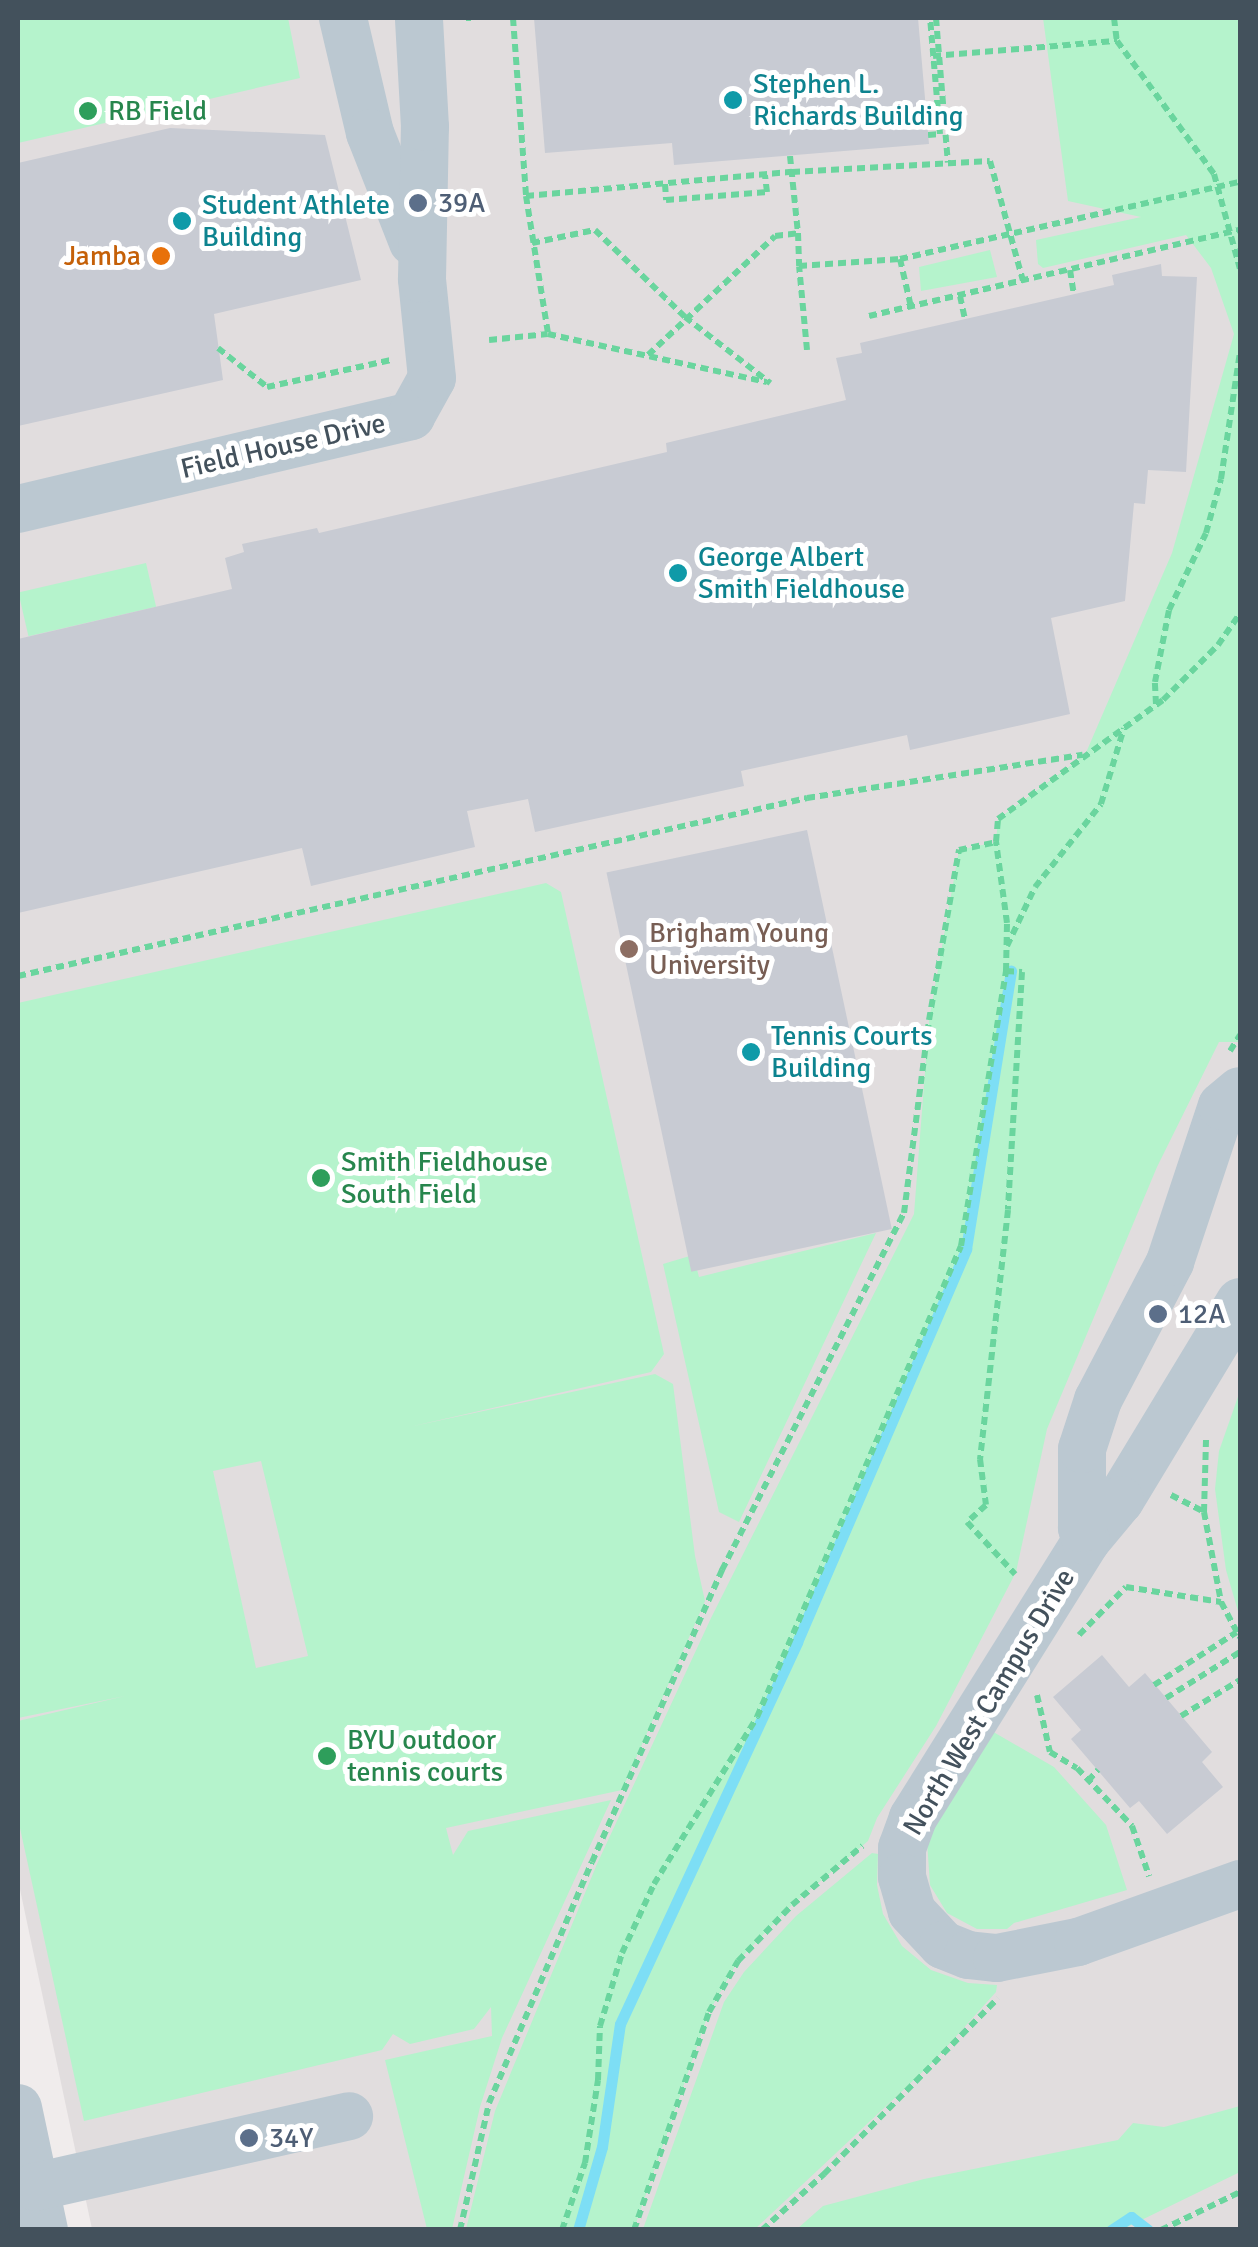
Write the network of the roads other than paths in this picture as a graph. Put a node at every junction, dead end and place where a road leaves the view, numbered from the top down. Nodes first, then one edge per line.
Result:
1 (343, 18) edge
2 (419, 18) edge
3 (425, 127) junction
4 (370, 132) junction
5 (422, 279) junction
6 (18, 509) edge
7 (1240, 1091) edge
8 (1240, 1302) edge
9 (1086, 1542) junction
10 (1240, 1884) edge
11 (18, 2108) edge
12 (349, 2116) dead end
13 (32, 2190) edge

1 - 4 street, Field House Drive
2 - 3 street, Field House Drive
3 - 4 street
3 - 5 street, Field House Drive
4 - 5 street, Field House Drive
5 - 6 street, Field House Drive
7 - 9 street
8 - 9 street, North West Campus Drive
9 - 10 street, North West Campus Drive
11 - 13 street
12 - 13 street

